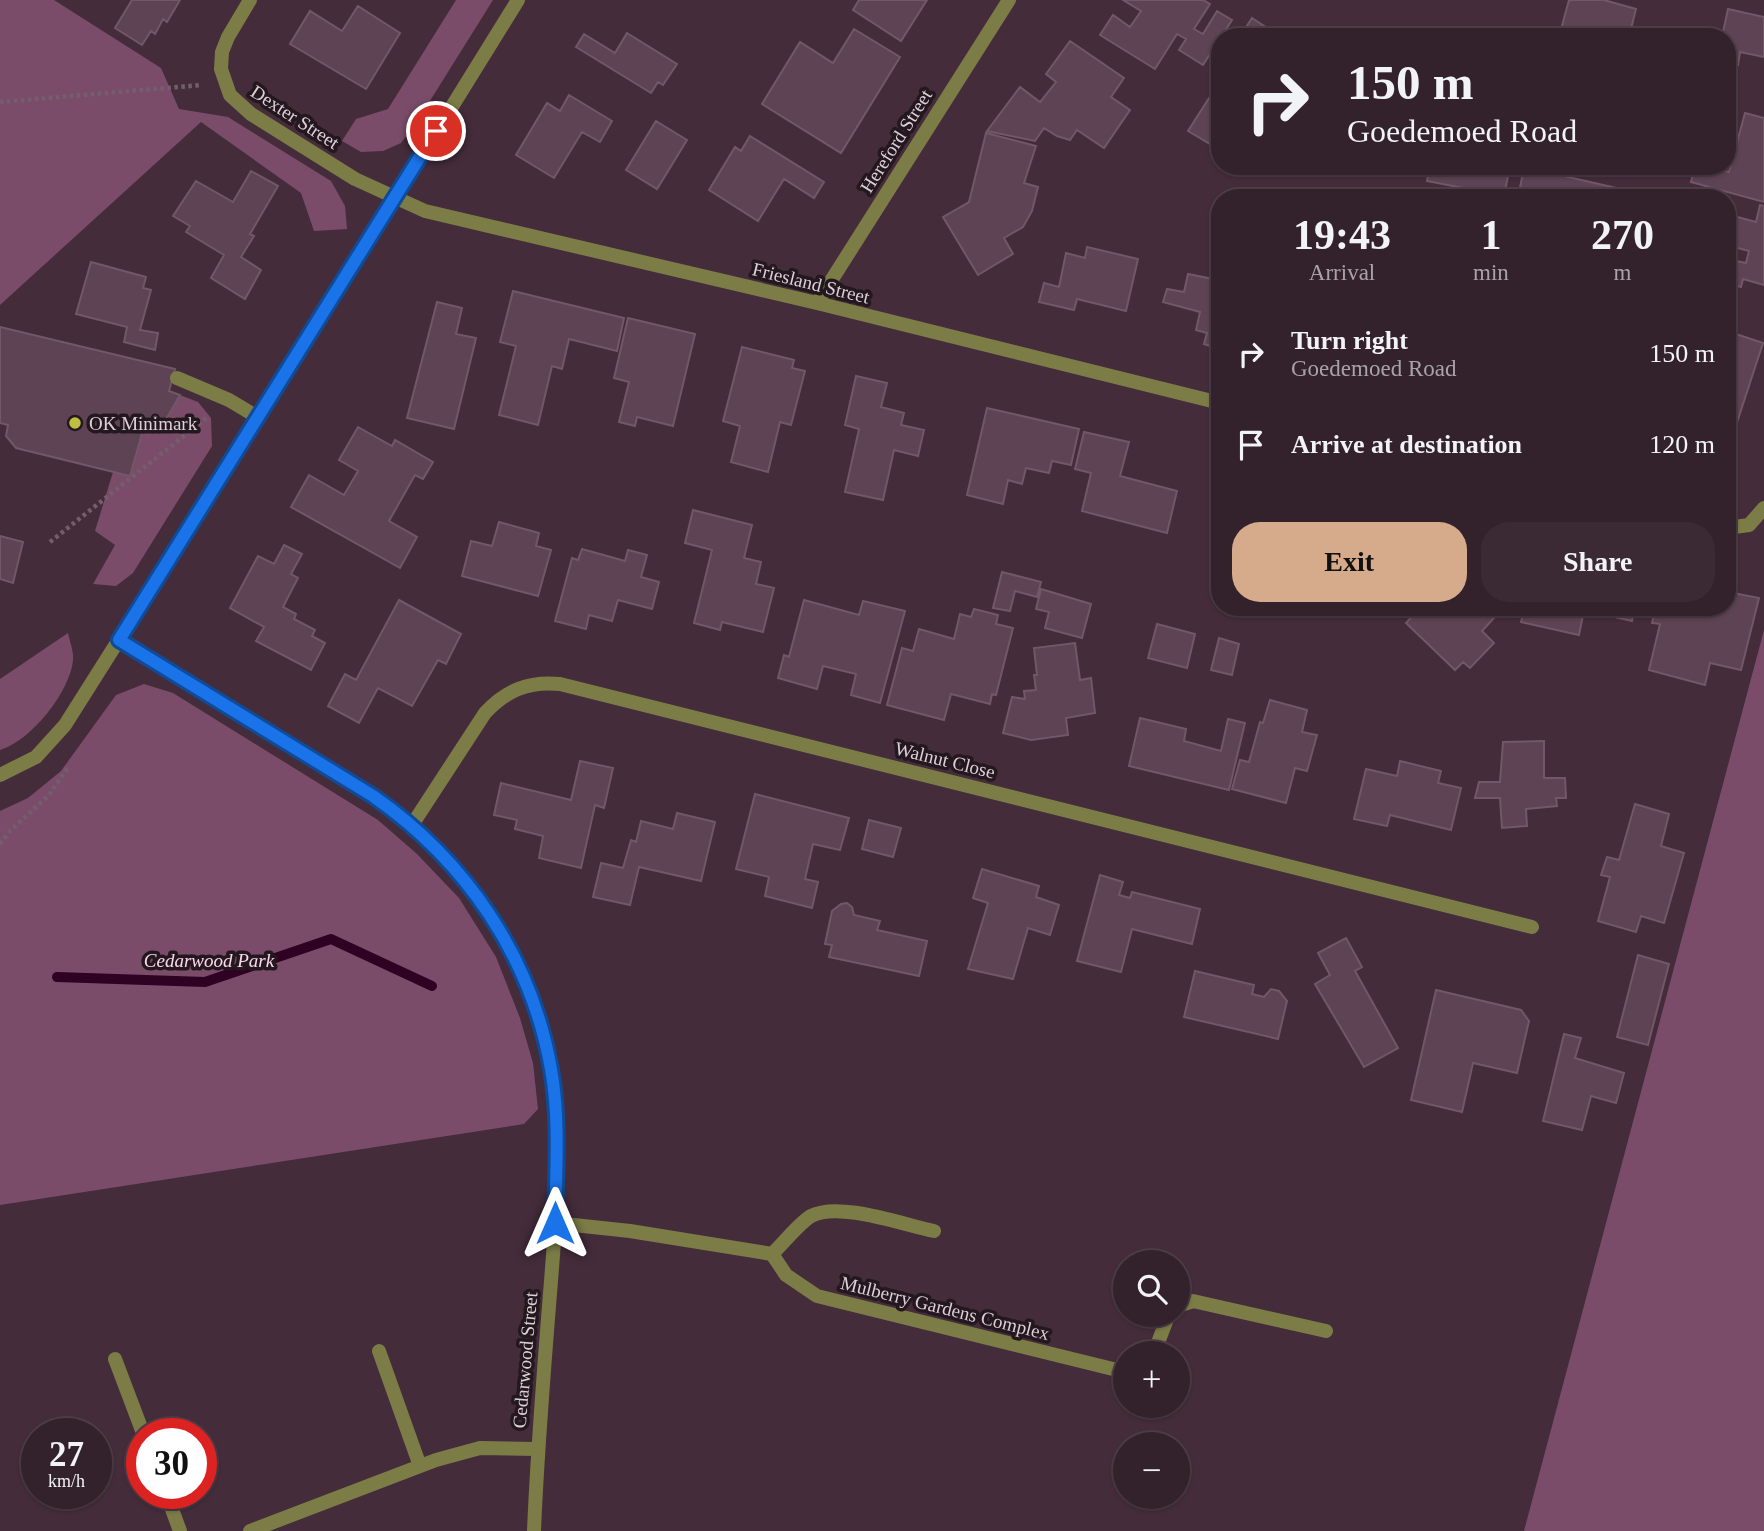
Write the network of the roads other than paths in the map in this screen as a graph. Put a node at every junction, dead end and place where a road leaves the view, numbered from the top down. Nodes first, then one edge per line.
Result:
1 (250, 0) edge
2 (518, 0) edge
3 (1009, 0) edge
4 (395, 197) junction
5 (817, 303) junction
6 (177, 378) dead end
7 (1211, 401) edge
8 (259, 418) junction
9 (1760, 513) edge
10 (1736, 528) edge
11 (119, 640) junction
12 (0, 775) edge
13 (412, 825) junction
14 (1532, 927) dead end
15 (555, 1223) junction
16 (934, 1231) dead end
17 (772, 1254) junction
18 (1190, 1302) edge
19 (1326, 1331) dead end
20 (379, 1351) dead end
21 (115, 1359) dead end
22 (1113, 1369) edge
23 (137, 1418) edge
24 (537, 1449) junction
25 (420, 1466) junction
26 (172, 1509) edge
27 (180, 1531) edge
28 (250, 1531) edge
29 (534, 1531) edge

1 - 4 street, Dexter Street
2 - 4 street
3 - 5 street, Hereford Street
4 - 5 street, Friesland Street
4 - 8 street
5 - 7 street, Friesland Street
6 - 8 street
8 - 11 street
9 - 10 street
11 - 12 street
11 - 13 street, Cedarwood Street
13 - 14 street, Walnut Close
13 - 15 street, Cedarwood Street
15 - 17 street
15 - 24 street, Cedarwood Street
16 - 17 street
17 - 22 street, Mulberry Gardens Complex
18 - 19 street
20 - 25 street
21 - 23 street
24 - 25 street
24 - 29 street, Cedarwood Street
25 - 28 street
26 - 27 street

